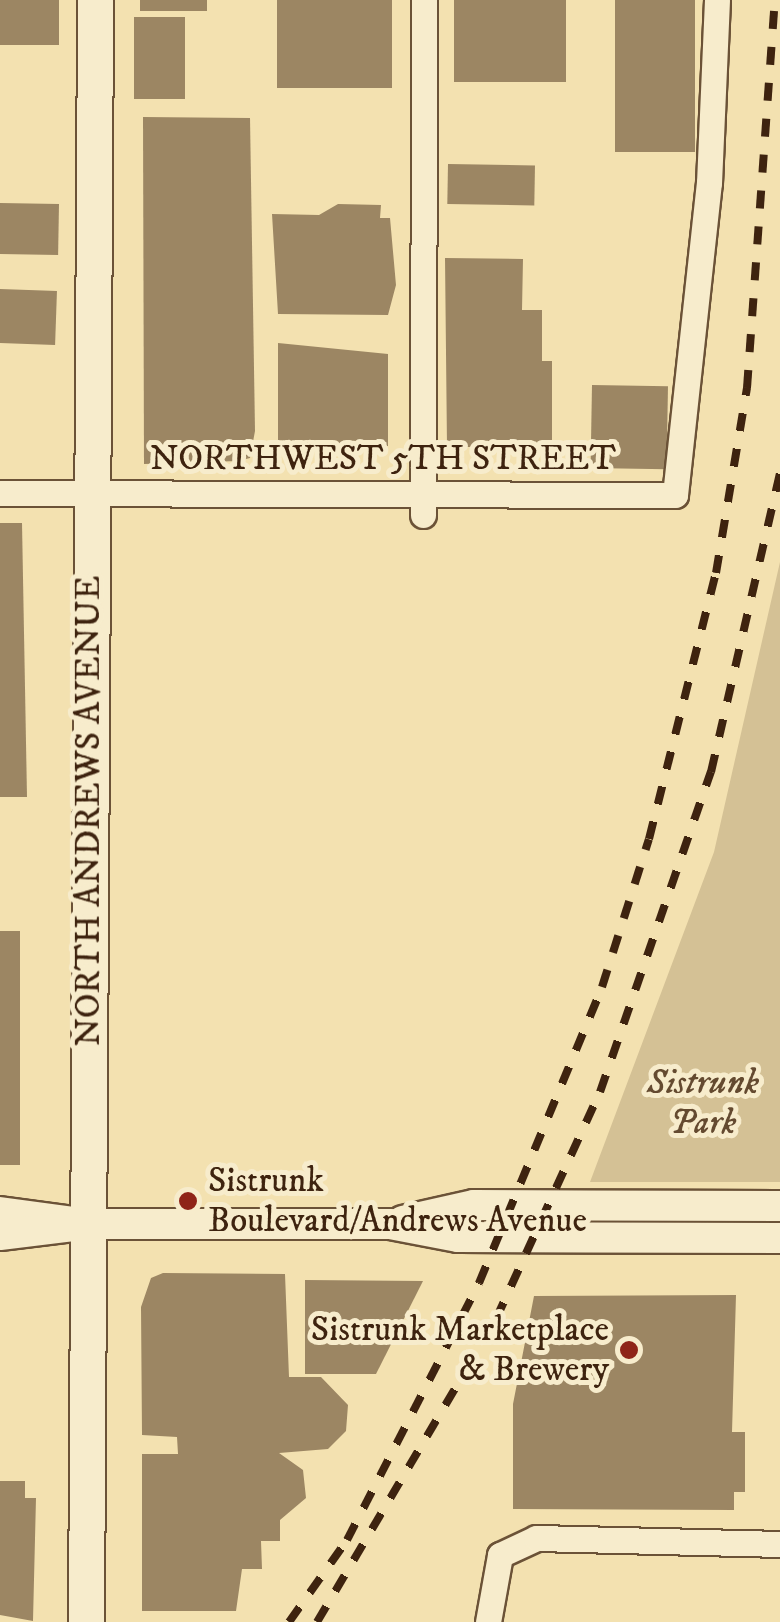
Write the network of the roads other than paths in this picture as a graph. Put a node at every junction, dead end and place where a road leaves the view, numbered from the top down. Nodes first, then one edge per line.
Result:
1 (94, 0) edge
2 (424, 0) edge
3 (717, 0) edge
4 (0, 493) edge
5 (90, 493) junction
6 (422, 504) junction
7 (780, 1206) edge
8 (0, 1212) edge
9 (89, 1224) junction
10 (390, 1224) junction
11 (0, 1235) edge
12 (780, 1238) edge
13 (780, 1544) edge
14 (86, 1622) edge
15 (488, 1622) edge

1 - 5 main road, NORTH ANDREWS AVENUE
2 - 6 street
3 - 6 street, NORTHWEST 5TH STREET
4 - 5 street, NORTHWEST 5TH STREET
5 - 6 street, NORTHWEST 5TH STREET
5 - 9 main road, NORTH ANDREWS AVENUE
7 - 10 street
8 - 9 street
9 - 10 street
9 - 11 street
9 - 14 main road, NORTH ANDREWS AVENUE
10 - 12 street
13 - 15 street

